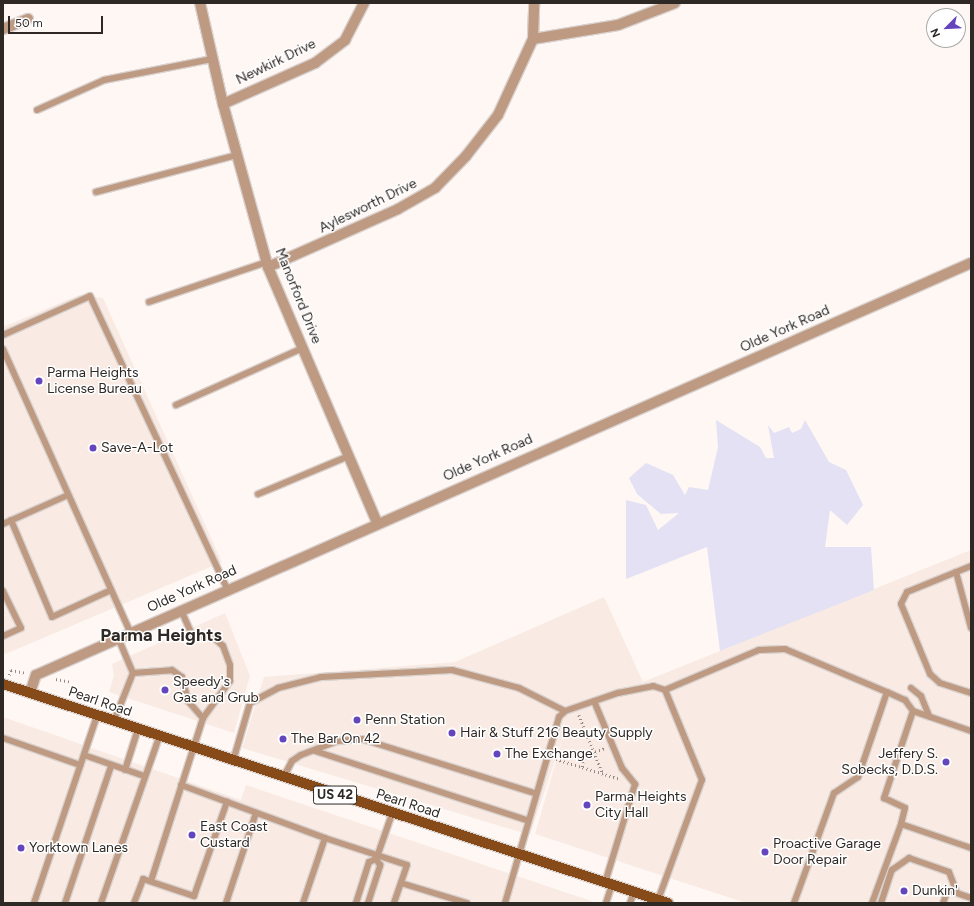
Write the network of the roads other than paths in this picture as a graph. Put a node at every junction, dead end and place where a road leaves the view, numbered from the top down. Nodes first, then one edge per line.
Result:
1 (200, 3) edge
2 (364, 3) edge
3 (534, 3) edge
4 (676, 3) edge
5 (28, 18) dead end
6 (3, 29) edge
7 (533, 39) junction
8 (212, 59) junction
9 (223, 104) junction
10 (37, 110) dead end
11 (237, 155) junction
12 (96, 192) dead end
13 (971, 263) edge
14 (268, 264) junction
15 (149, 302) dead end
16 (3, 335) edge
17 (303, 348) junction
18 (3, 349) edge
19 (176, 405) dead end
20 (349, 456) junction
21 (258, 494) dead end
22 (68, 495) junction
23 (11, 520) junction
24 (377, 522) junction
25 (3, 524) edge
26 (971, 566) edge
27 (956, 572) junction
28 (227, 589) junction
29 (3, 590) edge
30 (111, 590) junction
31 (181, 610) junction
32 (971, 628) edge
33 (130, 632) junction
34 (3, 636) edge
35 (118, 638) junction
36 (133, 673) junction
37 (3, 684) edge
38 (911, 688) dead end
39 (665, 690) junction
40 (887, 692) junction
41 (30, 693) junction
42 (971, 693) edge
43 (594, 701) junction
44 (565, 711) junction
45 (913, 711) junction
46 (97, 716) junction
47 (929, 716) junction
48 (203, 718) junction
49 (114, 721) junction
50 (138, 729) junction
51 (971, 731) edge
52 (160, 737) junction
53 (3, 738) edge
54 (196, 749) junction
55 (315, 751) junction
56 (84, 755) junction
57 (233, 761) junction
58 (80, 765) junction
59 (112, 766) junction
60 (125, 770) junction
61 (144, 776) junction
62 (283, 778) junction
63 (181, 785) junction
64 (534, 793) junction
65 (227, 802) junction
66 (256, 813) junction
67 (392, 814) junction
68 (526, 820) junction
69 (901, 824) junction
70 (325, 838) junction
71 (971, 848) edge
72 (517, 854) junction
73 (377, 857) junction
74 (151, 881) junction
75 (401, 883) junction
76 (608, 884) junction
77 (634, 892) junction
78 (957, 893) junction
79 (971, 898) edge
80 (647, 900) edge
81 (663, 901) edge
82 (34, 903) edge
83 (65, 903) edge
84 (101, 903) edge
85 (134, 903) edge
86 (226, 903) edge
87 (303, 903) edge
88 (356, 903) edge
89 (368, 903) edge
90 (394, 903) edge
91 (467, 903) edge
92 (505, 903) edge
93 (606, 903) edge
94 (630, 903) edge
95 (796, 903) edge
96 (872, 903) edge
97 (881, 903) edge
98 (943, 903) edge

1 - 8 street, Manorford Drive
2 - 9 street, Newkirk Drive
3 - 7 street, Aylesworth Drive
4 - 7 street
5 - 6 street
7 - 14 street, Aylesworth Drive
8 - 9 street, Manorford Drive
8 - 10 lane
9 - 11 street, Manorford Drive
11 - 12 lane
11 - 14 street, Manorford Drive
13 - 24 street, Olde York Road
14 - 15 lane
14 - 17 street, Manorford Drive
16 - 28 lane
17 - 19 lane
17 - 20 street, Manorford Drive
18 - 22 lane
20 - 21 lane
20 - 24 street, Manorford Drive
22 - 23 lane
22 - 30 lane
23 - 25 lane
23 - 30 lane
24 - 28 street, Olde York Road
26 - 27 lane
27 - 32 lane
27 - 42 lane
28 - 31 street, Olde York Road
29 - 34 lane
30 - 33 lane
31 - 33 street, Olde York Road
31 - 48 lane
33 - 35 street, Olde York Road
35 - 36 lane
35 - 41 street, Olde York Road
36 - 48 lane
36 - 49 lane
37 - 41 main road, Pearl Road / US 42
38 - 47 lane
39 - 40 lane
39 - 43 lane
39 - 81 lane
40 - 45 lane
40 - 95 lane
41 - 46 main road, Pearl Road / US 42
43 - 44 lane
43 - 76 lane
44 - 57 lane
44 - 64 lane
45 - 47 lane
45 - 69 lane
46 - 49 main road, Pearl Road / US 42
46 - 56 lane
47 - 51 lane
48 - 54 lane
49 - 50 main road, Pearl Road / US 42
50 - 52 main road, Pearl Road / US 42
50 - 60 lane
52 - 54 main road, Pearl Road / US 42
52 - 61 lane
53 - 58 lane
54 - 57 main road, Pearl Road / US 42
54 - 63 lane
55 - 62 lane
55 - 64 lane
55 - 68 lane
56 - 58 lane
56 - 59 lane
57 - 62 main road, Pearl Road / US 42
58 - 82 lane
59 - 60 lane
59 - 83 lane
60 - 61 lane
61 - 84 lane
62 - 67 main road, Pearl Road / US 42
63 - 65 lane
63 - 74 lane
64 - 68 lane
65 - 66 lane
65 - 74 lane
66 - 70 lane
66 - 86 lane
67 - 72 main road, Pearl Road / US 42
67 - 73 lane
68 - 72 lane
69 - 71 lane
69 - 96 lane
70 - 73 lane
70 - 87 lane
72 - 76 main road, Pearl Road / US 42
72 - 92 lane
73 - 75 lane
73 - 88 lane
73 - 89 lane
74 - 85 lane
75 - 90 lane
75 - 91 lane
76 - 77 main road, Pearl Road / US 42
76 - 93 lane
77 - 80 main road, Pearl Road / US 42
77 - 94 lane
78 - 79 lane
78 - 97 lane
78 - 98 lane
80 - 81 main road, Pearl Road / US 42

